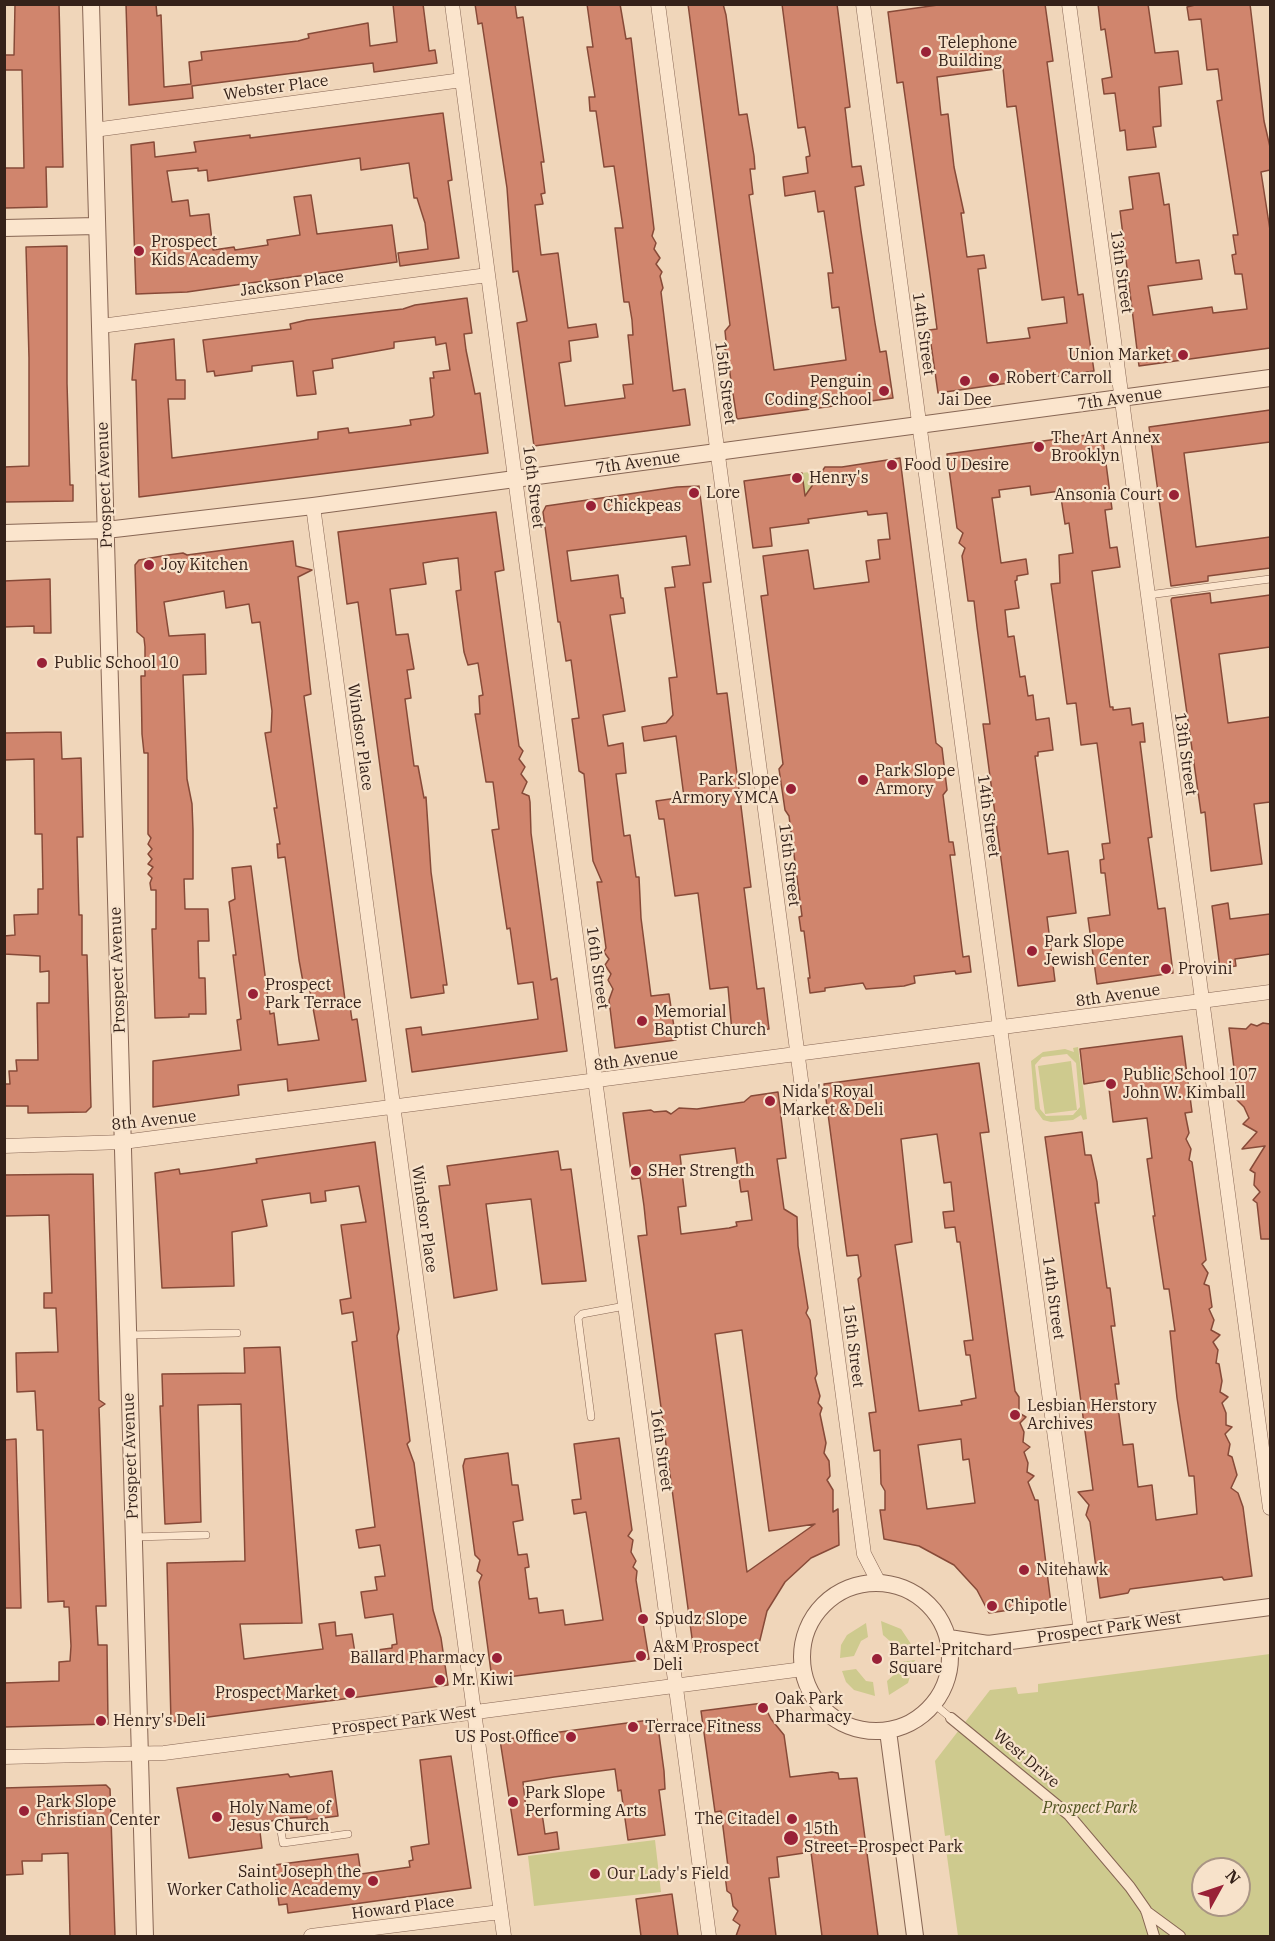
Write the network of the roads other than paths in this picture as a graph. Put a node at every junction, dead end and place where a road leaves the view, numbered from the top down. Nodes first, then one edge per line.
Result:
1 (91, 4) edge
2 (452, 4) edge
3 (658, 4) edge
4 (863, 4) edge
5 (1069, 4) edge
6 (462, 80) junction
7 (94, 130) junction
8 (97, 226) junction
9 (4, 228) edge
10 (488, 275) junction
11 (101, 326) junction
12 (1270, 378) edge
13 (1121, 399) junction
14 (919, 425) junction
15 (717, 452) junction
16 (515, 479) junction
17 (313, 506) junction
18 (106, 530) junction
19 (4, 533) edge
20 (1270, 579) edge
21 (1148, 595) junction
22 (1270, 992) edge
23 (1202, 1002) junction
24 (999, 1029) junction
25 (797, 1055) junction
26 (595, 1082) junction
27 (393, 1109) junction
28 (123, 1142) junction
29 (4, 1146) edge
30 (625, 1306) junction
31 (237, 1333) dead end
32 (128, 1335) junction
33 (591, 1417) dead end
34 (1270, 1508) edge
35 (206, 1535) dead end
36 (134, 1537) junction
37 (879, 1582) junction
38 (1270, 1607) edge
39 (1081, 1632) junction
40 (949, 1638) junction
41 (803, 1669) junction
42 (676, 1686) junction
43 (934, 1704) junction
44 (473, 1712) junction
45 (951, 1718) joint
46 (888, 1731) junction
47 (140, 1753) junction
48 (4, 1757) edge
49 (280, 1825) dead end
50 (348, 1834) dead end
51 (1146, 1910) junction
52 (500, 1912) junction
53 (145, 1936) edge
54 (311, 1936) edge
55 (504, 1936) edge
56 (709, 1936) edge
57 (915, 1936) edge
58 (1154, 1936) edge
59 (1180, 1936) edge

1 - 7 street, Prospect Avenue
2 - 6 street, 16th Street
3 - 15 street, 15th Street
4 - 14 street, 14th Street
5 - 13 street, 13th Street
6 - 7 street, Webster Place
6 - 10 street, 16th Street
7 - 8 street, Prospect Avenue
8 - 9 street
8 - 11 street, Prospect Avenue
10 - 11 street, Jackson Place
10 - 16 street, 16th Street
11 - 18 street, Prospect Avenue
12 - 13 street, 7th Avenue
13 - 14 street, 7th Avenue
13 - 21 street, 13th Street
14 - 15 street, 7th Avenue
14 - 24 street, 14th Street
15 - 16 street, 7th Avenue
15 - 25 street, 15th Street
16 - 17 street, 7th Avenue
16 - 26 street, 16th Street
17 - 18 street, 7th Avenue
17 - 27 street, Windsor Place
18 - 19 street, 7th Avenue
18 - 28 street, Prospect Avenue
20 - 21 lane
21 - 23 street, 13th Street
22 - 23 street, 8th Avenue
23 - 24 street, 8th Avenue
23 - 34 street, 13th Street
24 - 25 street, 8th Avenue
24 - 39 street, 14th Street
25 - 26 street, 8th Avenue
25 - 37 street, 15th Street
26 - 27 street, 8th Avenue
26 - 30 street, 16th Street
27 - 28 street, 8th Avenue
27 - 44 street, Windsor Place
28 - 29 street, 8th Avenue
28 - 32 street, Prospect Avenue
30 - 33 lane
30 - 42 street, 16th Street
31 - 32 lane
32 - 36 street, Prospect Avenue
35 - 36 lane
36 - 47 street, Prospect Avenue
37 - 40 street
37 - 41 street
38 - 39 street, Prospect Park West
39 - 40 street, Prospect Park West
40 - 43 street
41 - 42 street, Prospect Park West
41 - 46 street
42 - 44 street, Prospect Park West
42 - 56 street, 16th Street
43 - 45 lane
43 - 46 street
44 - 47 street, Prospect Park West
44 - 52 street, Windsor Place
45 - 51 street, West Drive
46 - 57 street
47 - 48 street, Prospect Park West
47 - 53 street, Prospect Avenue
49 - 50 lane
51 - 58 street, West Drive
51 - 59 street, West Drive
52 - 54 street, Howard Place
52 - 55 street, Windsor Place

